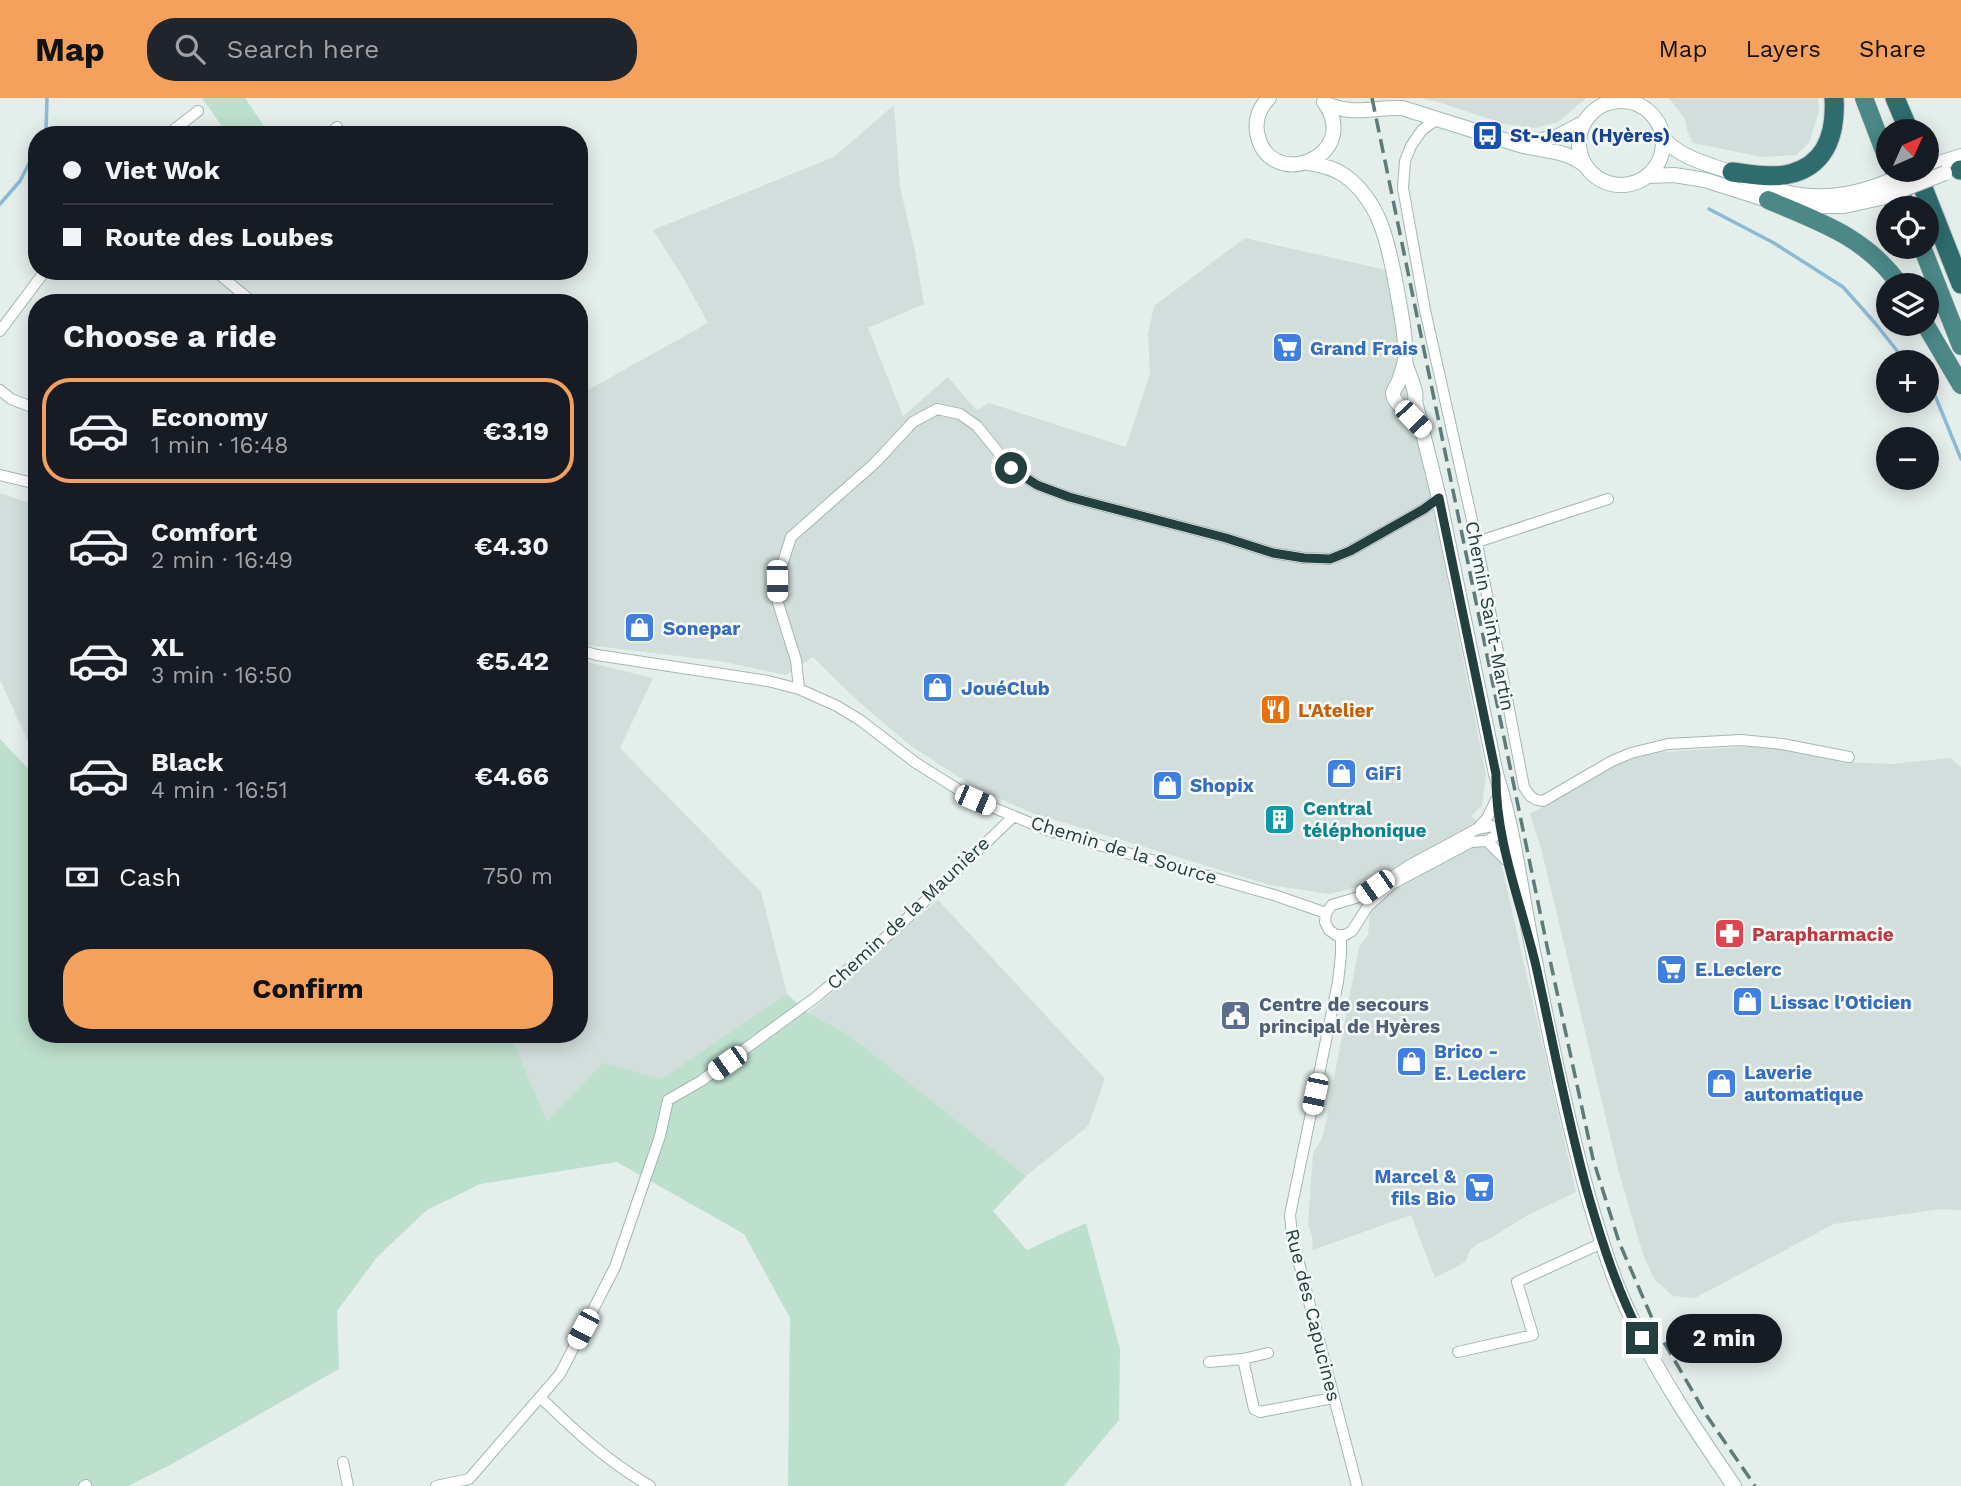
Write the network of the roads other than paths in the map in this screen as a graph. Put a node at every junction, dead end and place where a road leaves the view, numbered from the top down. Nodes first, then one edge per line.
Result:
1 (1835, 98) edge
2 (1864, 98) edge
3 (1888, 98) edge
4 (1895, 98) edge
5 (1322, 100) edge
6 (1263, 101) edge
7 (198, 111) dead end
8 (1357, 112) junction
9 (1439, 118) junction
10 (1896, 119) edge
11 (1904, 119) edge
12 (1585, 122) junction
13 (179, 126) edge
14 (1876, 130) edge
15 (1332, 138) junction
16 (1663, 138) junction
17 (1520, 145) junction
18 (1309, 163) junction
19 (1587, 166) junction
20 (1941, 168) edge
21 (1732, 172) junction
22 (1343, 174) junction
23 (1648, 176) junction
24 (1878, 192) junction
25 (1768, 200) junction
26 (1961, 254) edge
27 (1927, 259) edge
28 (1890, 273) edge
29 (37, 280) edge
30 (226, 280) edge
31 (1961, 284) edge
32 (243, 294) edge
33 (0, 331) edge
34 (1932, 336) edge
35 (1961, 346) edge
36 (1405, 360) junction
37 (1961, 385) edge
38 (1397, 386) junction
39 (1413, 386) junction
40 (0, 390) edge
41 (1409, 404) junction
42 (28, 406) edge
43 (0, 475) edge
44 (28, 482) edge
45 (1439, 498) junction
46 (1608, 499) dead end
47 (1477, 542) junction
48 (588, 652) edge
49 (799, 689) junction
50 (1849, 757) dead end
51 (1496, 774) junction
52 (1496, 800) junction
53 (1014, 816) junction
54 (1508, 816) junction
55 (1477, 830) junction
56 (1501, 830) junction
57 (1486, 841) junction
58 (1513, 843) junction
59 (1506, 860) junction
60 (1342, 902) junction
61 (1326, 913) junction
62 (1357, 923) junction
63 (1341, 936) junction
64 (1535, 963) junction
65 (1602, 1243) junction
66 (1458, 1352) dead end
67 (1268, 1353) dead end
68 (1242, 1359) junction
69 (1209, 1362) dead end
70 (540, 1396) junction
71 (1333, 1398) junction
72 (343, 1462) dead end
73 (348, 1486) edge
74 (436, 1486) edge
75 (650, 1486) edge
76 (1357, 1486) edge
77 (1734, 1486) edge

1 - 21 highway
2 - 14 highway
3 - 10 highway
4 - 11 highway
5 - 8 main road
5 - 15 main road
6 - 18 main road
7 - 13 street
8 - 9 main road
8 - 15 main road
9 - 17 main road
9 - 47 street, Chemin Saint-Martin
12 - 16 main road
12 - 17 main road
12 - 19 main road
15 - 18 main road
15 - 22 main road
16 - 21 main road
16 - 23 main road
17 - 19 main road
18 - 22 main road
19 - 23 main road
20 - 24 main road, bridge
20 - 24 main road, bridge
20 - 26 highway
20 - 31 highway
21 - 24 main road
22 - 36 main road
23 - 25 main road
24 - 25 main road
25 - 28 highway
27 - 35 highway
29 - 33 street
30 - 32 street
34 - 37 highway
36 - 38 main road
36 - 39 main road
38 - 39 main road
38 - 41 main road
39 - 41 main road
40 - 42 street
41 - 45 main road
43 - 44 street
45 - 49 street
45 - 51 main road
46 - 47 street
47 - 50 street, Chemin Saint-Martin
48 - 49 street, Chemin de la Source
49 - 53 street, Chemin de la Source
51 - 52 main road
51 - 54 main road
52 - 55 street
52 - 56 main road
53 - 61 street, Chemin de la Source
53 - 70 street, Chemin de la Maunière
54 - 56 street
54 - 58 main road
55 - 56 street
55 - 60 street
56 - 57 street
56 - 58 street
56 - 59 main road
57 - 59 street
57 - 62 street
58 - 64 main road
59 - 64 main road
60 - 61 street
60 - 62 street
61 - 63 street
62 - 63 street
63 - 71 street, Rue des Capucines
64 - 65 main road
65 - 66 street
65 - 77 main road
67 - 68 street
68 - 69 street
68 - 71 street
70 - 74 street, Chemin de la Maunière
70 - 75 street
71 - 76 street, Rue des Capucines
72 - 73 street

